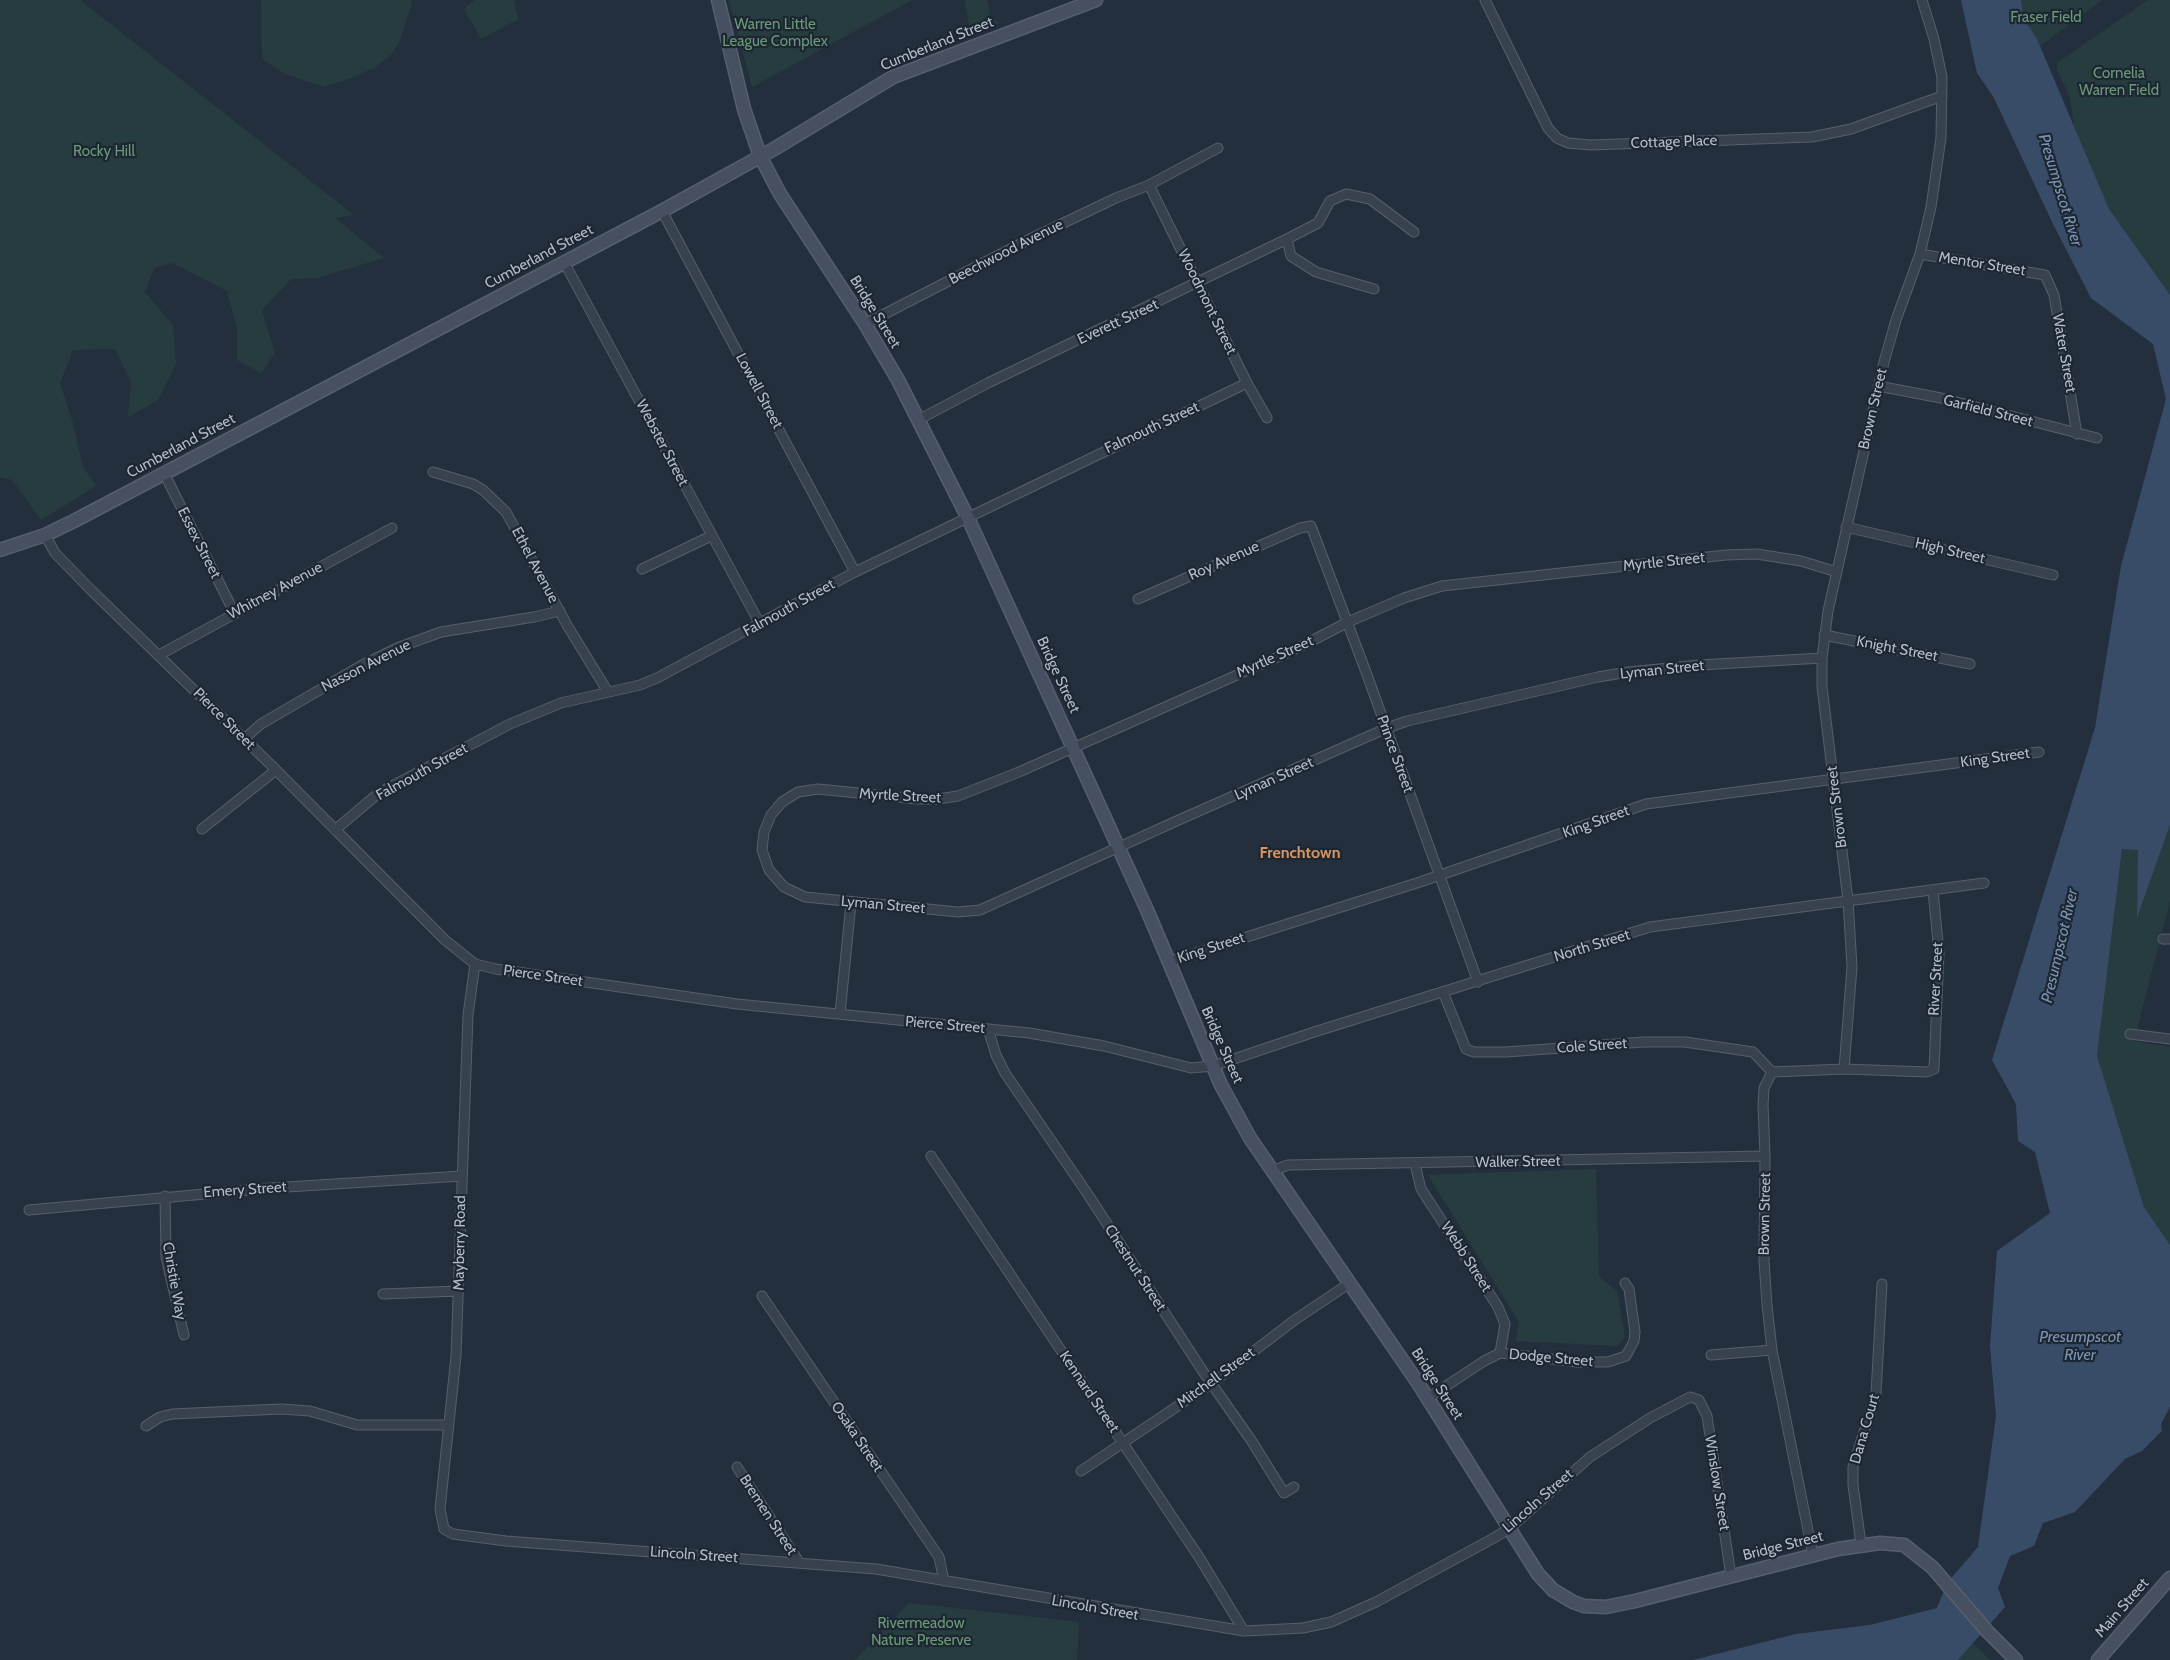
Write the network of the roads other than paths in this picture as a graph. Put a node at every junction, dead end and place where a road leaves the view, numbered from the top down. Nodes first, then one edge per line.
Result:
1 (718, 0) edge
2 (1096, 0) edge
3 (1485, 0) edge
4 (1922, 0) edge
5 (1942, 96) junction
6 (1218, 148) dead end
7 (760, 156) junction
8 (1149, 186) junction
9 (662, 211) junction
10 (1414, 232) dead end
11 (1287, 239) junction
12 (1920, 254) junction
13 (564, 262) junction
14 (2045, 275) joint
15 (1197, 283) junction
16 (1374, 289) dead end
17 (865, 324) junction
18 (1247, 383) junction
19 (1878, 386) junction
20 (1267, 418) dead end
21 (918, 420) junction
22 (2077, 434) junction
23 (2097, 438) dead end
24 (433, 472) dead end
25 (164, 473) junction
26 (968, 518) junction
27 (1311, 526) joint
28 (1846, 527) junction
29 (392, 528) dead end
30 (45, 535) junction
31 (711, 536) junction
32 (0, 550) edge
33 (642, 569) dead end
34 (855, 572) junction
35 (1837, 572) junction
36 (2053, 575) dead end
37 (1138, 599) dead end
38 (560, 611) junction
39 (234, 612) junction
40 (1348, 622) junction
41 (760, 624) junction
42 (1824, 635) junction
43 (159, 655) junction
44 (1822, 658) junction
45 (1970, 664) dead end
46 (608, 692) junction
47 (1387, 728) junction
48 (244, 739) junction
49 (1073, 747) junction
50 (2039, 752) dead end
51 (276, 770) junction
52 (1833, 778) junction
53 (202, 829) dead end
54 (335, 830) junction
55 (1117, 847) junction
56 (762, 850) joint
57 (1439, 874) junction
58 (1984, 883) dead end
59 (1933, 890) junction
60 (1848, 900) junction
61 (851, 903) junction
62 (1168, 962) junction
63 (475, 964) junction
64 (1478, 982) junction
65 (1443, 992) junction
66 (840, 1014) junction
67 (988, 1029) junction
68 (2130, 1034) dead end
69 (2170, 1039) edge
70 (1213, 1066) junction
71 (1844, 1069) junction
72 (1772, 1072) junction
73 (931, 1156) dead end
74 (1765, 1156) junction
75 (1414, 1164) junction
76 (1272, 1171) junction
77 (462, 1176) junction
78 (165, 1196) junction
79 (28, 1210) dead end
80 (1625, 1283) dead end
81 (1350, 1284) junction
82 (1882, 1284) dead end
83 (459, 1291) junction
84 (383, 1294) dead end
85 (762, 1296) dead end
86 (184, 1335) dead end
87 (1772, 1350) junction
88 (1500, 1353) junction
89 (1711, 1355) dead end
90 (1212, 1383) junction
91 (1690, 1397) joint
92 (1428, 1398) junction
93 (449, 1425) junction
94 (146, 1426) dead end
95 (1123, 1443) junction
96 (737, 1467) dead end
97 (1081, 1471) dead end
98 (1294, 1487) dead end
99 (442, 1522) joint
100 (1509, 1529) junction
101 (1861, 1544) junction
102 (1813, 1555) junction
103 (799, 1562) junction
104 (1731, 1576) junction
105 (2170, 1578) edge
106 (944, 1581) junction
107 (1244, 1631) junction
108 (2016, 1660) edge
109 (2098, 1660) edge

1 - 7 street, Bridge Street
2 - 7 street, Cumberland Street
3 - 5 street, Cottage Place
4 - 5 street, Brown Street
5 - 12 street, Brown Street
6 - 8 street, Beechwood Avenue
7 - 9 street, Cumberland Street
7 - 17 street, Bridge Street
8 - 15 street, Woodmont Street
8 - 17 street, Beechwood Avenue
9 - 13 street, Cumberland Street
9 - 34 street, Lowell Street
10 - 11 street, Everett Street
11 - 15 street, Everett Street
11 - 16 street
12 - 14 street, Mentor Street
12 - 19 street, Brown Street
13 - 25 street, Cumberland Street
13 - 31 street, Webster Street
14 - 22 street, Water Street
15 - 18 street, Woodmont Street
15 - 21 street, Everett Street
17 - 21 street, Bridge Street
18 - 20 street, Woodmont Street
18 - 26 street, Falmouth Street
19 - 22 street, Garfield Street
19 - 28 street, Brown Street
21 - 26 street, Bridge Street
22 - 23 street, Garfield Street
24 - 38 street, Ethel Avenue
25 - 30 street, Cumberland Street
25 - 39 street, Essex Street
26 - 34 street, Falmouth Street
26 - 49 street, Bridge Street
27 - 37 street, Roy Avenue
27 - 40 street, Prince Street
28 - 35 street, Brown Street
28 - 36 street, High Street
29 - 39 street, Whitney Avenue
30 - 32 street, Cumberland Street
30 - 43 street, Pierce Street
31 - 33 street
31 - 41 street, Webster Street
34 - 41 street, Falmouth Street
35 - 40 street, Myrtle Street
35 - 42 street, Brown Street
38 - 46 street, Ethel Avenue
38 - 48 street, Nasson Avenue
39 - 43 street, Whitney Avenue
40 - 47 street, Prince Street
40 - 49 street, Myrtle Street
41 - 46 street, Falmouth Street
42 - 44 street, Brown Street
42 - 45 street, Knight Street
43 - 48 street, Pierce Street
44 - 47 street, Lyman Street
44 - 52 street, Brown Street
46 - 54 street, Falmouth Street
47 - 55 street, Lyman Street
47 - 57 street, Prince Street
48 - 51 street, Pierce Street
49 - 55 street, Bridge Street
49 - 56 street, Myrtle Street
50 - 52 street, King Street
51 - 53 street
51 - 54 street, Pierce Street
52 - 57 street, King Street
52 - 60 street, Brown Street
54 - 63 street, Pierce Street
55 - 61 street, Lyman Street
55 - 62 street, Bridge Street
56 - 61 street, Lyman Street
57 - 62 street, King Street
57 - 64 street, Prince Street
58 - 59 street, North Street
59 - 60 street, North Street
59 - 71 street, River Street
60 - 64 street, North Street
60 - 71 street, Brown Street
61 - 66 street
62 - 70 street, Bridge Street
63 - 66 street, Pierce Street
63 - 77 street, Mayberry Road
64 - 65 street, North Street
65 - 70 street, North Street
65 - 72 street, Cole Street
66 - 67 street, Pierce Street
67 - 70 street, Pierce Street
67 - 90 street, Chestnut Street
68 - 69 street
70 - 76 street, Bridge Street
71 - 72 street
72 - 74 street, Brown Street
73 - 95 street, Kennard Street
74 - 75 street, Walker Street
74 - 87 street, Brown Street
75 - 76 street, Walker Street
75 - 88 street, Webb Street
76 - 81 street, Bridge Street
77 - 78 street, Emery Street
77 - 83 street, Mayberry Road
78 - 79 street, Emery Street
78 - 86 street, Christie Way
80 - 88 street, Dodge Street
81 - 90 street, Mitchell Street
81 - 92 street, Bridge Street
82 - 101 street, Dana Court
83 - 84 street
83 - 93 street, Mayberry Road
85 - 106 street, Osaka Street
87 - 89 street
87 - 102 street, Brown Street
88 - 92 street, Dodge Street
90 - 95 street, Mitchell Street
90 - 98 street, Chestnut Street
91 - 100 street, Lincoln Street
91 - 104 street, Winslow Street
92 - 100 street, Bridge Street
93 - 94 street
93 - 99 street, Mayberry Road
95 - 97 street, Mitchell Street
95 - 107 street, Kennard Street
96 - 103 street, Bremen Street
99 - 103 street, Lincoln Street
100 - 104 street, Bridge Street
100 - 107 street, Lincoln Street
101 - 102 street, Bridge Street
101 - 108 street, Bridge Street
102 - 104 street, Bridge Street
103 - 106 street, Lincoln Street
105 - 109 street, Main Street
106 - 107 street, Lincoln Street

